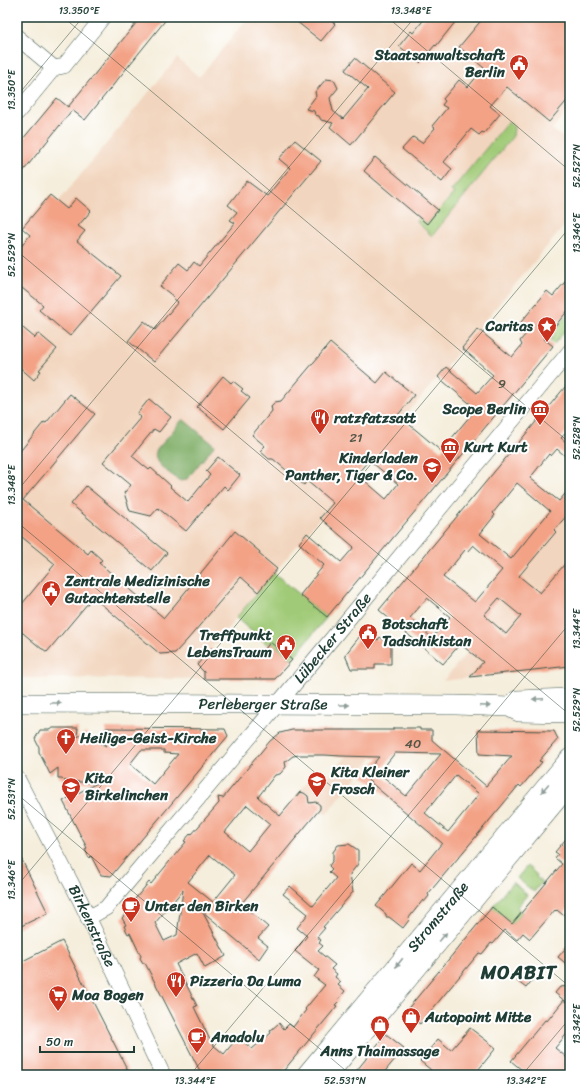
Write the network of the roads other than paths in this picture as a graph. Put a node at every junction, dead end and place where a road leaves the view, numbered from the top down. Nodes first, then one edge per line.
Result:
1 (104, 17) edge
2 (17, 37) edge
3 (54, 68) junction
4 (17, 113) edge
5 (570, 351) edge
6 (570, 698) edge
7 (17, 703) edge
8 (277, 704) junction
9 (509, 707) junction
10 (570, 713) edge
11 (570, 758) edge
12 (17, 778) edge
13 (570, 784) edge
14 (88, 918) junction
15 (163, 1075) edge
16 (306, 1075) edge
17 (328, 1075) edge

1 - 3 street
2 - 3 street
3 - 4 street
5 - 8 street, Lübecker Straße
6 -> 9 main road, Perleberger Straße
7 -> 8 main road, Perleberger Straße
8 -> 9 main road, Perleberger Straße
8 - 14 street, Lübecker Straße
9 - 10 main road, Perleberger Straße
11 -> 16 main road, Stromstraße
12 - 14 street, Birkenstraße
17 -> 13 main road, Stromstraße
14 - 15 street, Birkenstraße

